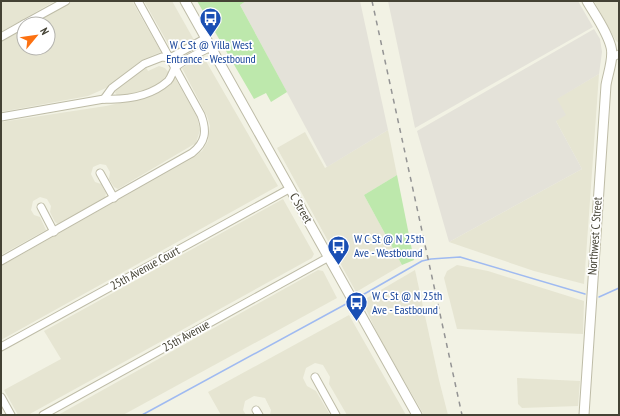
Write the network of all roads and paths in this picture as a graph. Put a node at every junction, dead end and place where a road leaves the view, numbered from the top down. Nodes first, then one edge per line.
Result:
1 (66, 1) edge
2 (138, 1) edge
3 (185, 1) edge
4 (587, 1) edge
5 (39, 16) edge
6 (16, 29) edge
7 (1, 37) edge
8 (206, 38) junction
9 (211, 47) junction
10 (615, 56) edge
11 (170, 58) junction
12 (176, 67) junction
13 (104, 99) junction
14 (1, 117) edge
15 (100, 173) dead end
16 (289, 190) junction
17 (114, 198) junction
18 (41, 207) dead end
19 (54, 232) junction
20 (328, 257) junction
21 (1, 261) edge
22 (1, 347) edge
23 (315, 377) dead end
24 (1, 397) edge
25 (11, 415) edge
26 (43, 415) edge
27 (336, 415) edge
28 (417, 415) edge
29 (584, 415) edge

1 - 5 street
2 - 11 street
3 - 8 street, C Street
4 - 10 street
6 - 7 street
8 - 9 street, C Street
8 - 11 street
9 - 12 street
9 - 16 street, C Street
10 - 29 street, Northwest C Street
11 - 12 street
11 - 13 street
12 - 13 street
12 - 17 street
13 - 14 street
15 - 17 street
16 - 20 street, C Street
16 - 22 street, 25th Avenue Court
17 - 19 street
18 - 19 street
19 - 21 street
20 - 26 street, 25th Avenue
20 - 28 street, C Street
23 - 27 street
24 - 25 street

